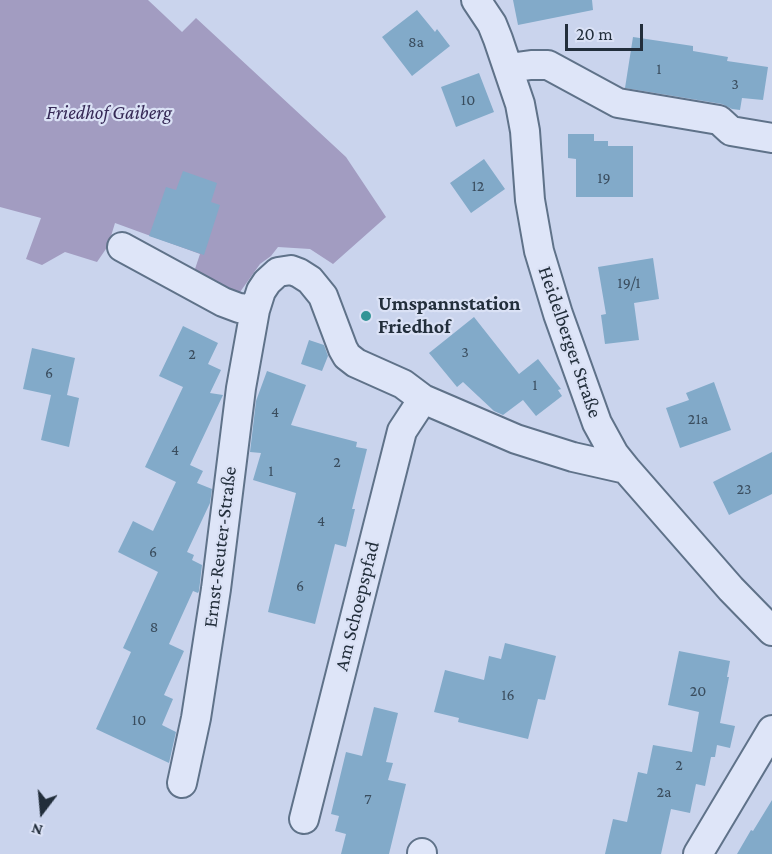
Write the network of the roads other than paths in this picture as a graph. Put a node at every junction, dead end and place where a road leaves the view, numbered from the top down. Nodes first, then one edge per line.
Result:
1 (476, 0) edge
2 (509, 69) junction
3 (772, 138) edge
4 (122, 247) dead end
5 (255, 310) junction
6 (423, 399) junction
7 (626, 469) junction
8 (772, 631) edge
9 (772, 730) edge
10 (182, 783) dead end
11 (304, 819) dead end
12 (698, 854) edge

1 - 2 street, Heidelberger Straße
2 - 3 street
2 - 7 street, Heidelberger Straße
4 - 5 street
5 - 6 street, Ernst-Reuter-Straße
5 - 10 street, Ernst-Reuter-Straße
6 - 7 street, Ernst-Reuter-Straße
6 - 11 street, Am Schoepspfad
7 - 8 street, Heidelberger Straße
9 - 12 street

